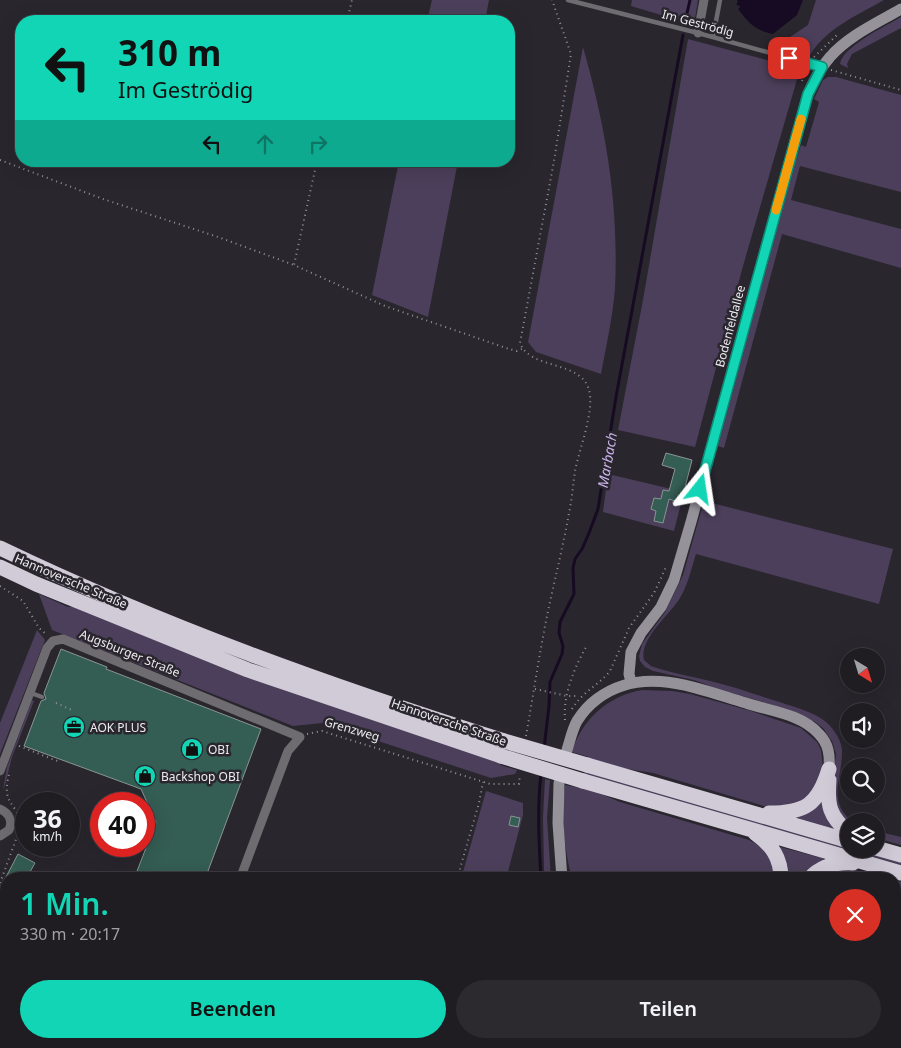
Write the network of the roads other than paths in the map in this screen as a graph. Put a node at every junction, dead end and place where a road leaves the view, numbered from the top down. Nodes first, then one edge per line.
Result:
1 (568, 0) edge
2 (704, 0) edge
3 (720, 0) edge
4 (901, 9) edge
5 (698, 33) junction
6 (713, 37) junction
7 (822, 67) junction
8 (0, 548) edge
9 (0, 566) edge
10 (631, 682) junction
11 (31, 693) junction
12 (42, 697) dead end
13 (567, 750) dead end
14 (829, 769) junction
15 (0, 771) edge
16 (559, 783) dead end
17 (0, 809) edge
18 (754, 814) junction
19 (840, 825) edge
20 (750, 829) junction
21 (0, 836) edge
22 (840, 838) edge
23 (885, 850) edge
24 (561, 853) junction
25 (901, 855) edge
26 (872, 865) junction
27 (243, 872) edge
28 (562, 872) edge
29 (566, 872) edge
30 (781, 872) edge
31 (818, 872) edge
32 (897, 872) edge

1 - 5 lane, Im Geströdig
2 - 5 street
3 - 6 lane
4 - 7 street, Bodenfeldallee
5 - 6 lane, Im Geströdig
6 - 7 lane, Im Geströdig
7 - 10 street, Bodenfeldallee
8 - 18 highway, Hannoversche Straße, bridge
9 - 20 highway, Hannoversche Straße, bridge
10 - 13 street
10 - 14 street
11 - 12 lane
11 - 15 street
11 - 27 street, Augsburger Straße
14 - 18 highway
14 - 19 highway
16 - 24 street
17 - 21 street
18 - 22 highway, Hannoversche Straße
20 - 26 highway, Hannoversche Straße
20 - 30 highway
23 - 25 highway
24 - 28 street
24 - 29 street
26 - 31 highway
26 - 32 highway, Hannoversche Straße

